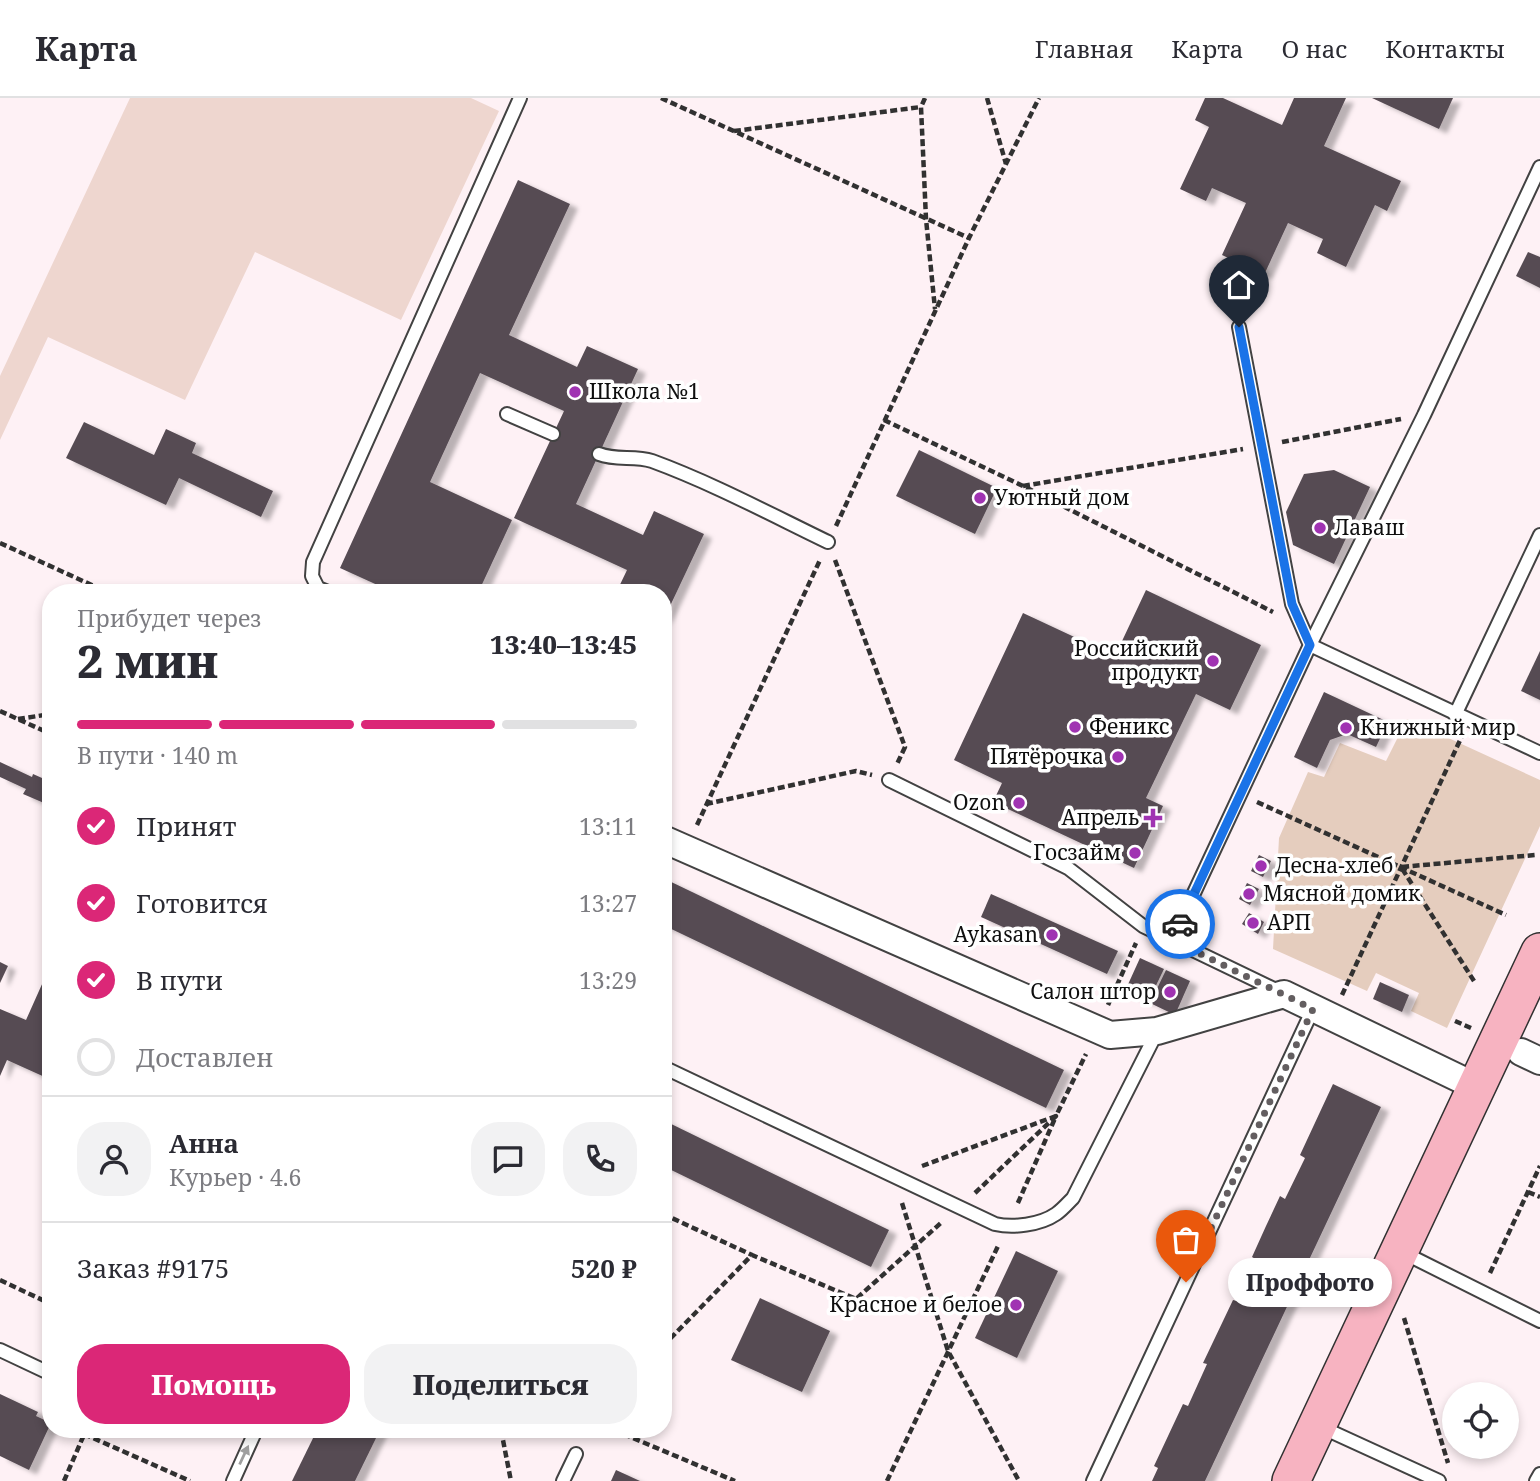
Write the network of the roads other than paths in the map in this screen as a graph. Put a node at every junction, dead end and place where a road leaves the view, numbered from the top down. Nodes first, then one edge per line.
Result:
1 (520, 98) edge
2 (1540, 166) edge
3 (1239, 327) dead end
4 (508, 415) dead end
5 (553, 434) dead end
6 (599, 454) dead end
7 (1540, 535) edge
8 (828, 542) road end
9 (316, 584) edge
10 (1310, 645) junction
11 (1455, 715) junction
12 (1540, 753) edge
13 (890, 780) road end
14 (675, 843) edge
15 (1172, 940) junction
16 (1540, 952) edge
17 (1284, 994) junction
18 (1322, 1013) junction
19 (1157, 1031) junction
20 (672, 1071) edge
21 (1476, 1087) junction
22 (1394, 1261) junction
23 (1540, 1321) edge
24 (0, 1350) edge
25 (42, 1370) edge
26 (1318, 1425) junction
27 (252, 1438) edge
28 (576, 1454) dead end
29 (1540, 1474) edge
30 (233, 1481) edge
31 (563, 1481) edge
32 (1093, 1481) edge
33 (1291, 1481) edge
34 (1439, 1481) edge
35 (1536, 1481) edge

1 - 9 lane
2 - 10 lane
3 - 10 lane
4 - 5 lane
6 - 8 lane
7 - 11 lane
10 - 11 lane
10 - 15 lane
11 - 12 lane
13 - 15 lane
14 - 19 street
15 - 17 lane
16 - 21 street
17 - 18 street
17 - 19 street
18 - 21 street
18 - 32 lane
19 - 20 lane
21 - 22 street
22 - 23 lane
22 - 26 street
24 - 25 lane
26 - 33 street
26 - 34 lane
30 -> 27 lane
28 - 31 lane
29 - 35 lane

